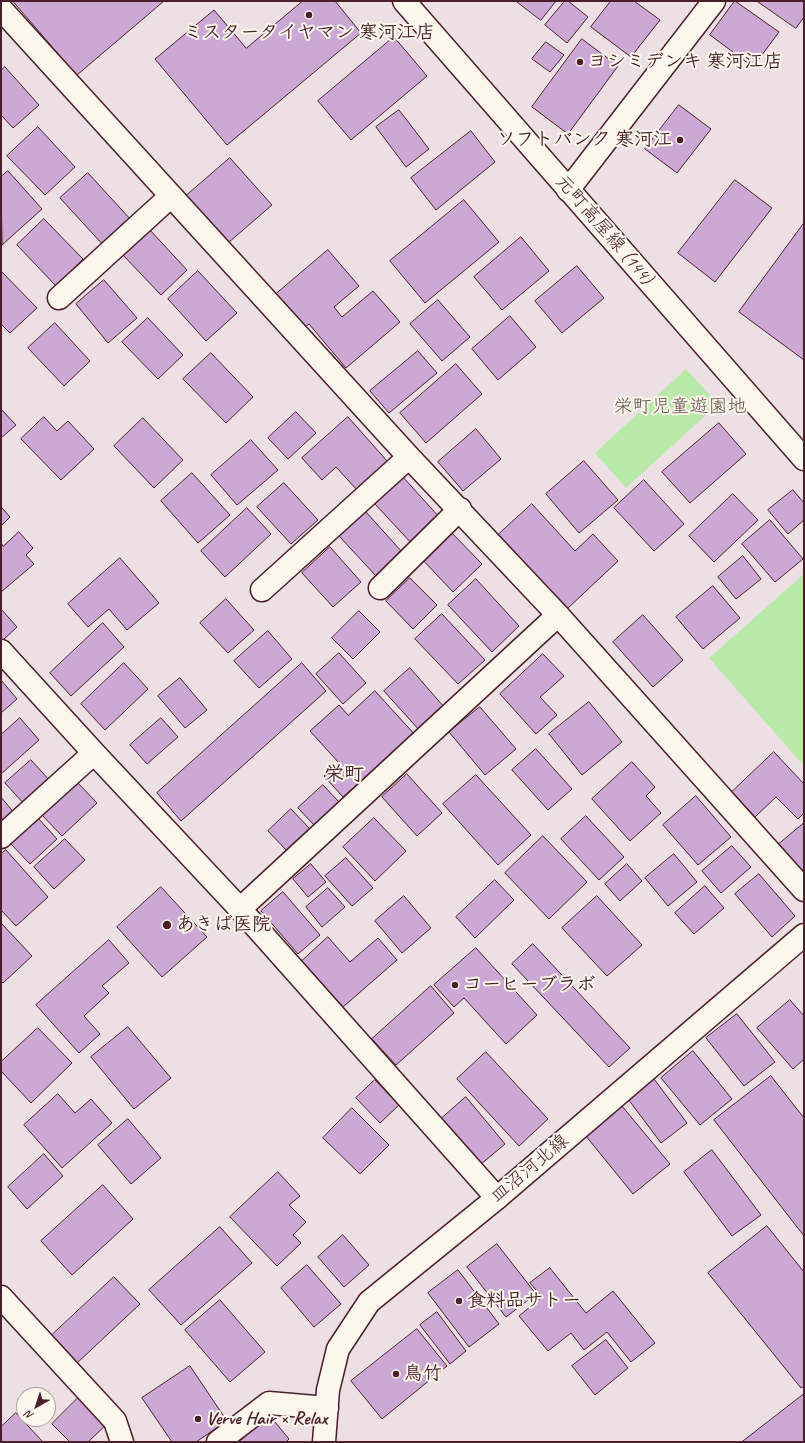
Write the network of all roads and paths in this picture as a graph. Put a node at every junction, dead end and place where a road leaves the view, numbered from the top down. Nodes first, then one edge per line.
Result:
1 (404, 1) edge
2 (714, 1) edge
3 (1, 10) edge
4 (568, 190) junction
5 (171, 196) junction
6 (59, 298) dead end
7 (409, 457) junction
8 (804, 459) edge
9 (460, 509) junction
10 (380, 588) dead end
11 (262, 590) dead end
12 (558, 615) junction
13 (1, 651) edge
14 (94, 753) junction
15 (1, 837) edge
16 (804, 890) edge
17 (240, 909) junction
18 (804, 935) edge
19 (497, 1198) junction
20 (1, 1297) edge
21 (327, 1408) junction
22 (122, 1442) edge
23 (218, 1442) edge
24 (324, 1442) edge

1 - 4 main road, 元町高屋線 (144)
2 - 4 main road
3 - 5 main road
4 - 8 main road, 元町高屋線 (144)
5 - 6 main road
5 - 7 main road
7 - 9 main road
7 - 11 main road
9 - 10 main road
9 - 12 main road
12 - 16 main road
12 - 17 main road
13 - 14 main road
14 - 15 main road
14 - 17 main road
17 - 19 main road
18 - 19 main road, 皿沼河北線
19 - 21 main road, 皿沼河北線
20 - 22 main road
21 - 23 main road
21 - 24 main road, 皿沼河北線

